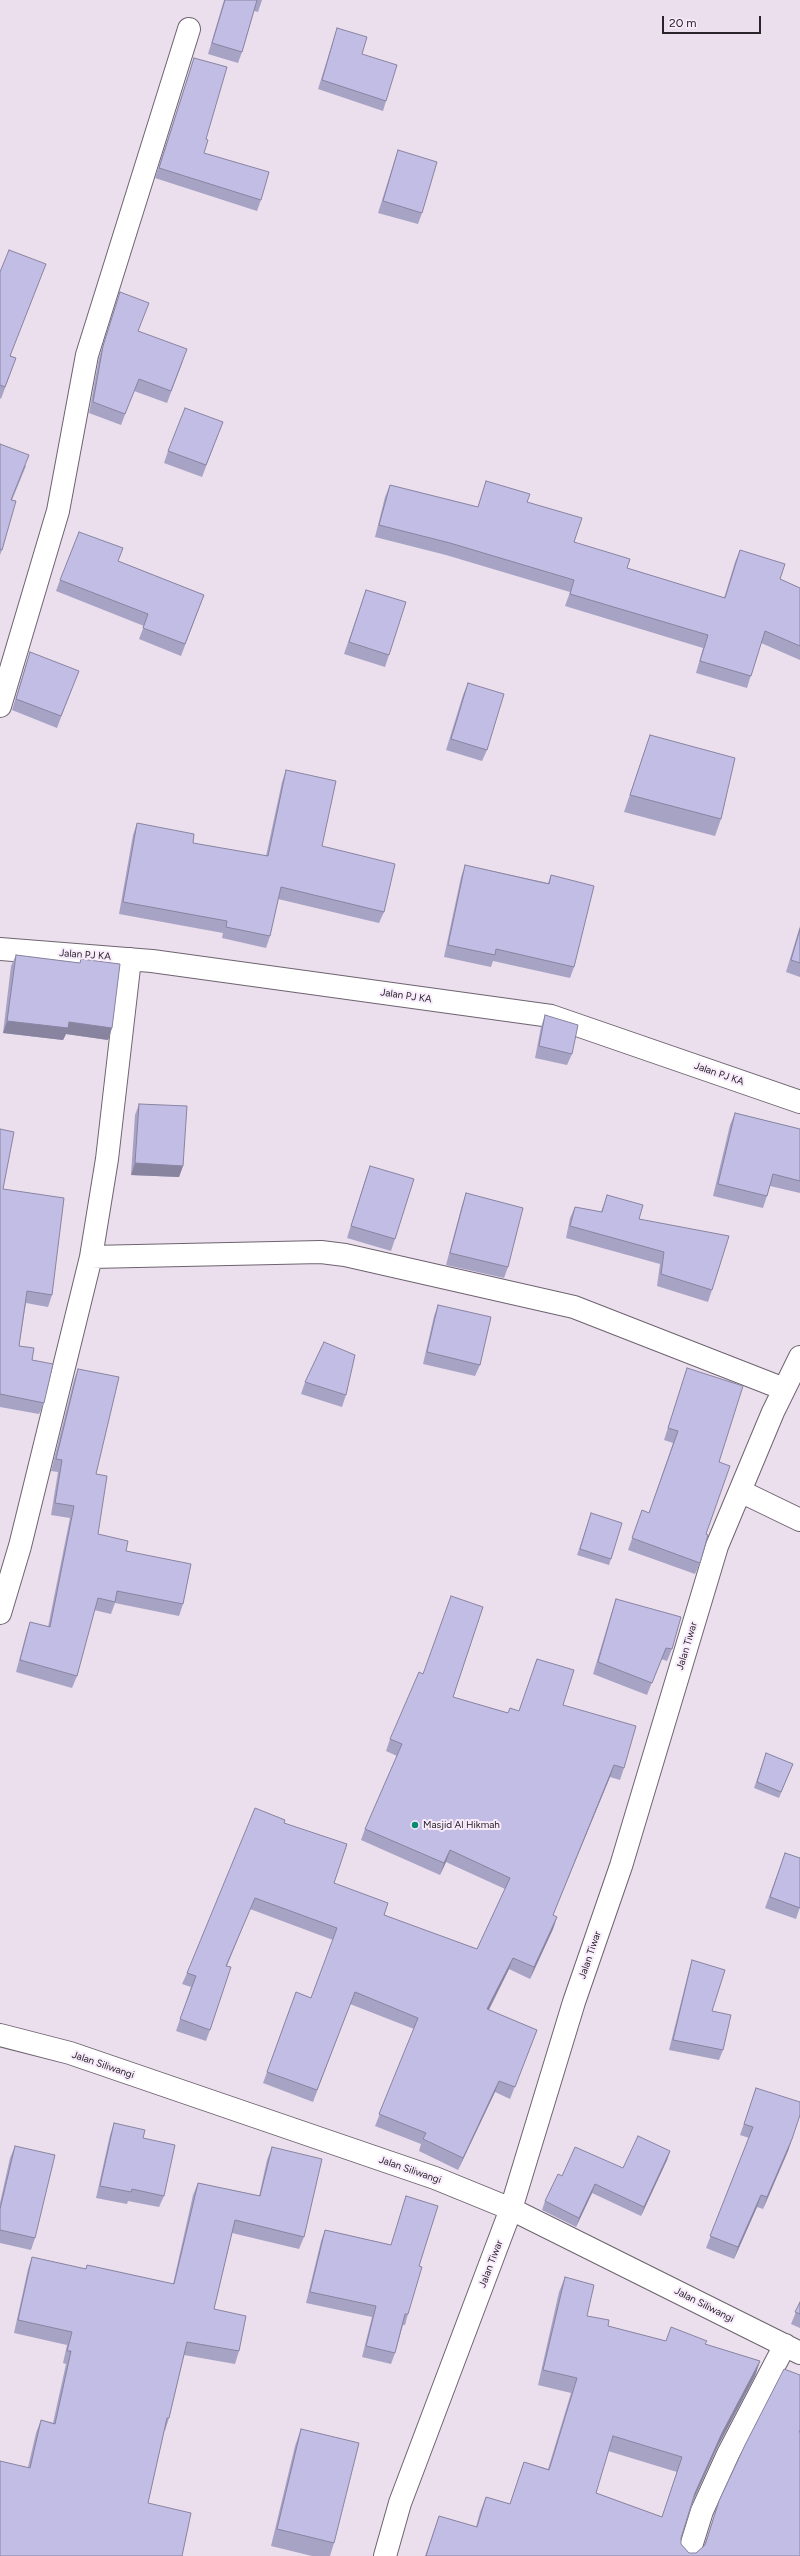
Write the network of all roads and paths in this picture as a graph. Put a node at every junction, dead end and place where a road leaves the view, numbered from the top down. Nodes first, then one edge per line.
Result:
1 (189, 29) dead end
2 (0, 706) edge
3 (0, 949) edge
4 (130, 959) junction
5 (800, 1102) edge
6 (91, 1257) junction
7 (800, 1357) edge
8 (784, 1389) junction
9 (740, 1491) junction
10 (800, 1520) edge
11 (0, 1613) edge
12 (0, 2035) edge
13 (512, 2209) junction
14 (792, 2349) edge
15 (385, 2556) edge
16 (688, 2556) edge

1 - 2 street
3 - 4 street, Jalan PJ KA
4 - 5 street, Jalan PJ KA
4 - 6 street
6 - 8 street
6 - 11 street
7 - 8 street, Jalan Tiwar
8 - 9 street, Jalan Tiwar
9 - 10 street
9 - 13 street, Jalan Tiwar
12 - 13 street, Jalan Siliwangi
13 - 14 street, Jalan Siliwangi
13 - 15 street, Jalan Tiwar
14 - 16 street

